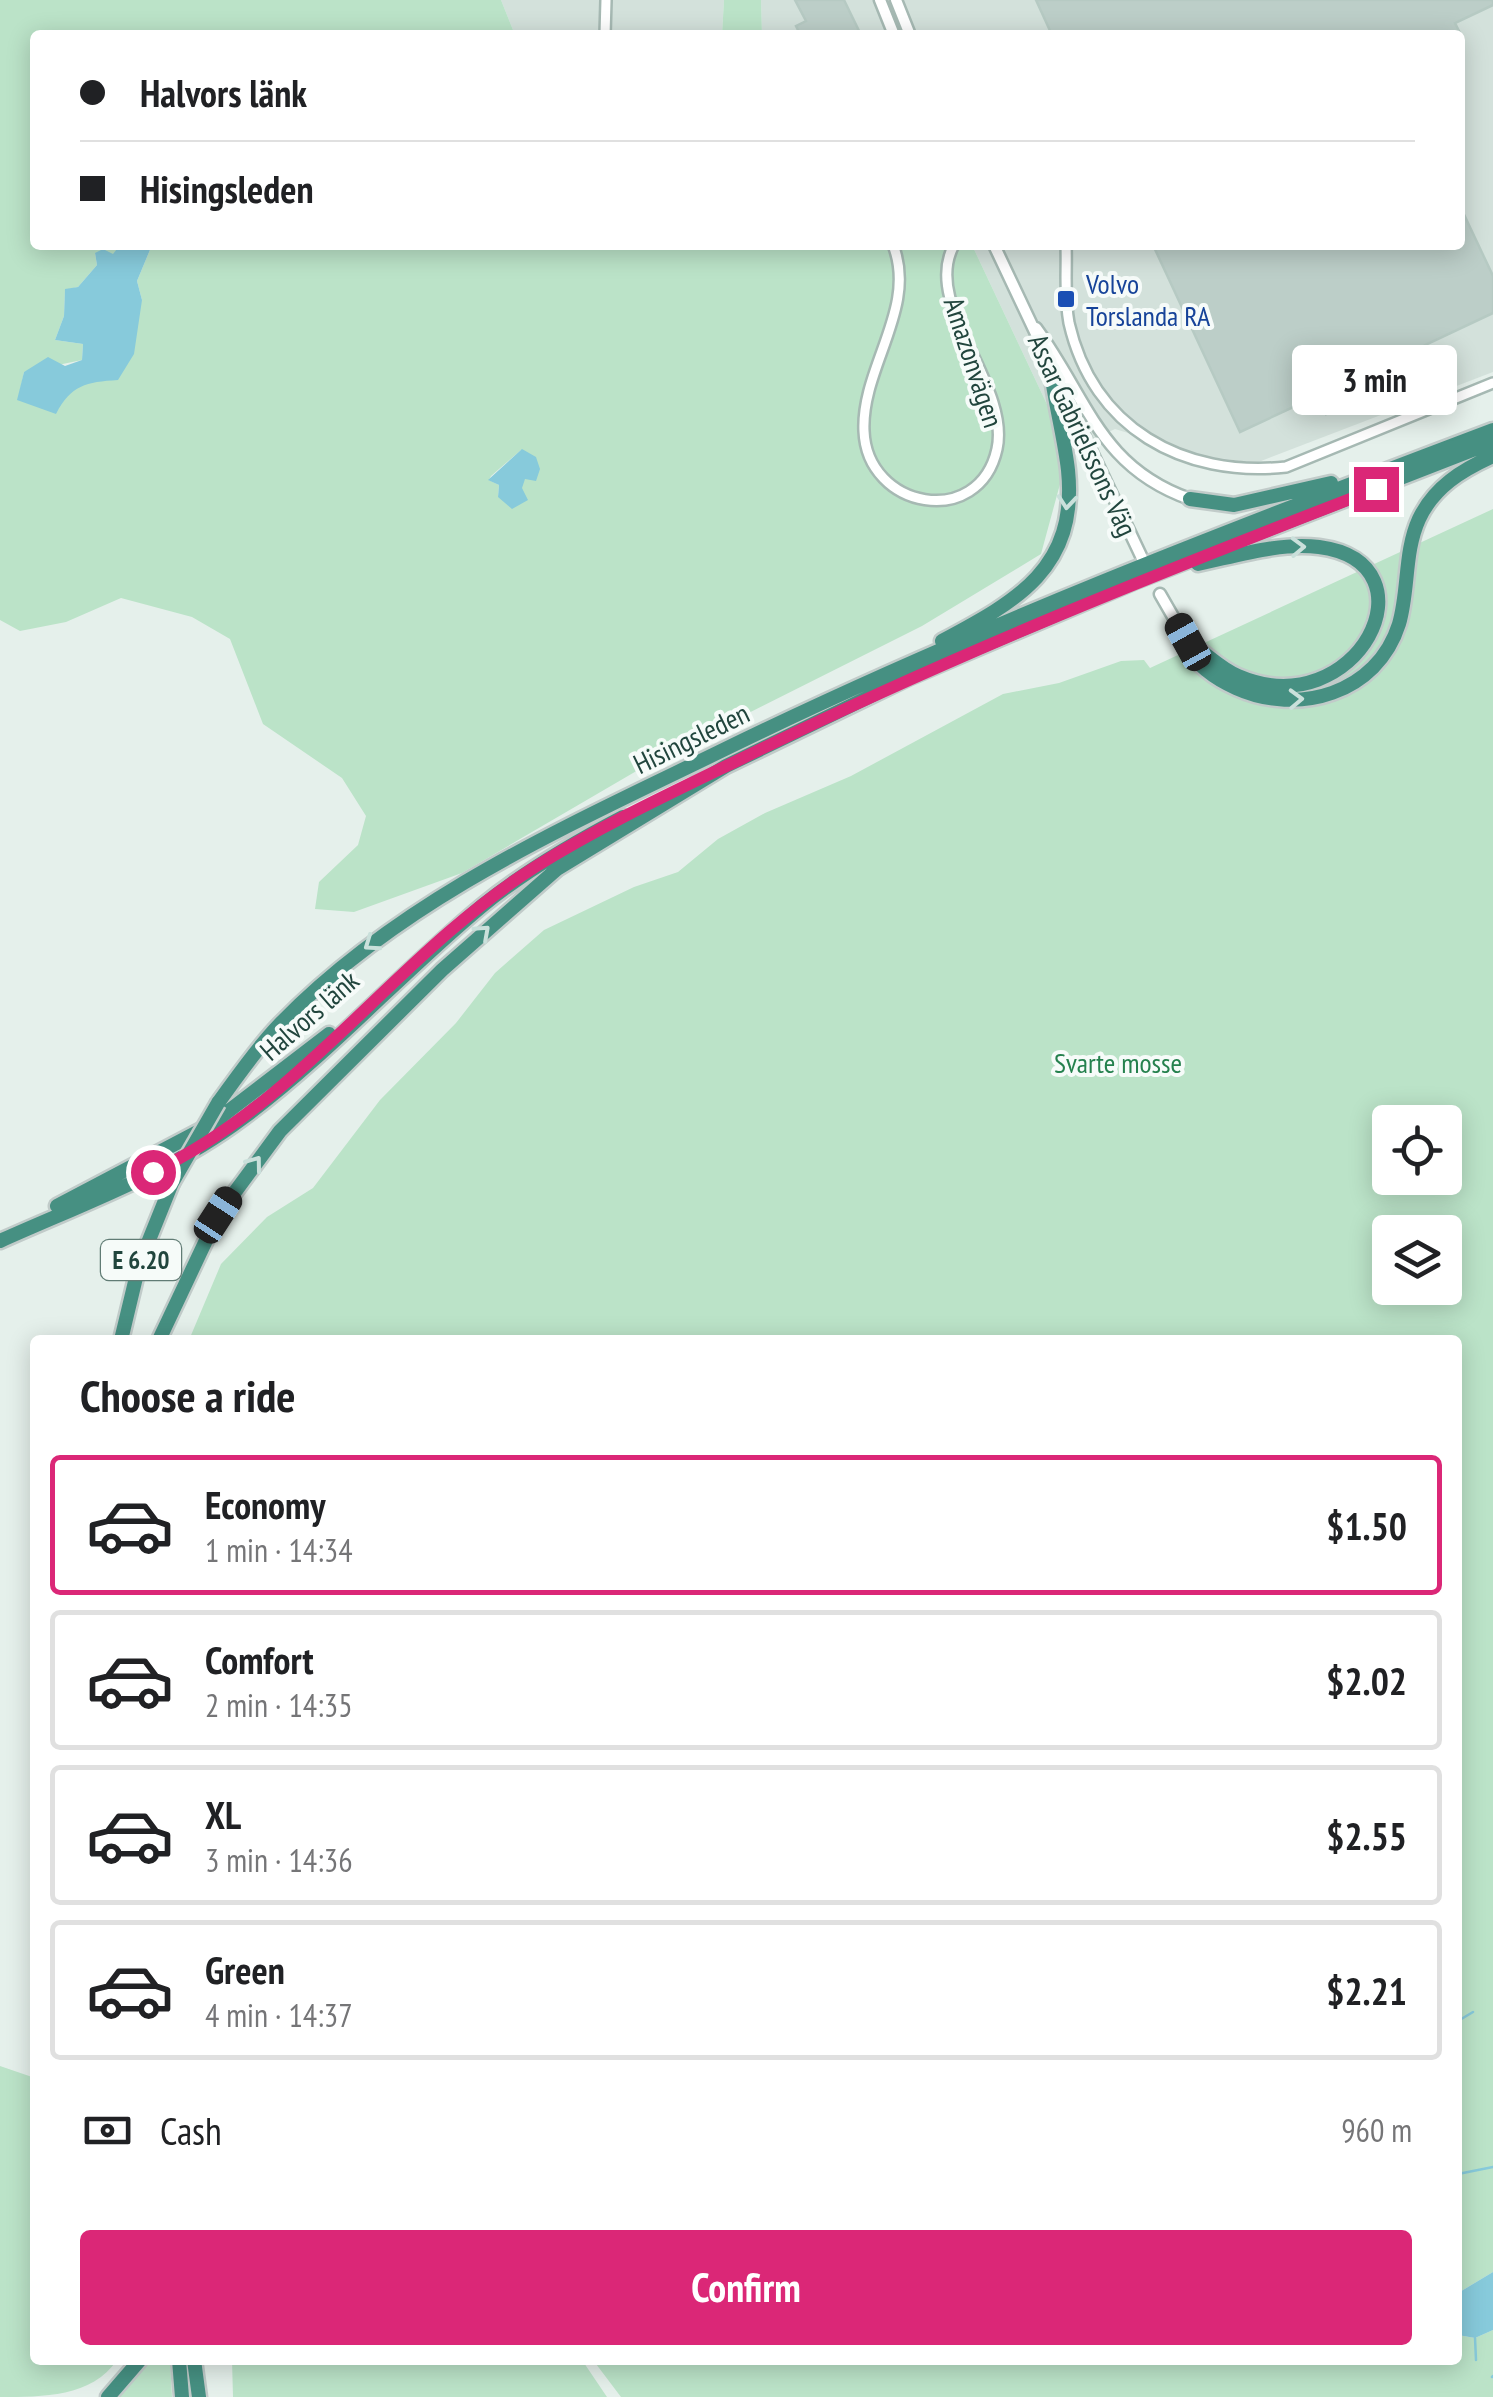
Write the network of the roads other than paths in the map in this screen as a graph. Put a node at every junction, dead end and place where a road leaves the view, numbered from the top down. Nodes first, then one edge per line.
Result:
1 (606, 0) edge
2 (880, 0) edge
3 (896, 0) edge
4 (605, 30) edge
5 (892, 30) edge
6 (908, 30) edge
7 (894, 250) edge
8 (952, 250) edge
9 (994, 250) edge
10 (1066, 250) edge
11 (1024, 312) junction
12 (1051, 370) junction
13 (1493, 383) edge
14 (1493, 430) edge
15 (1493, 442) edge
16 (1493, 456) edge
17 (1399, 466) junction
18 (1190, 499) joint
19 (1142, 558) dead end
20 (1168, 569) junction
21 (1160, 594) dead end
22 (1188, 642) junction
23 (919, 660) junction
24 (726, 766) junction
25 (626, 797) junction
26 (0, 1232) edge
27 (0, 1241) edge
28 (122, 1335) edge
29 (161, 1335) edge
30 (136, 2365) edge
31 (179, 2365) edge
32 (194, 2365) edge
33 (108, 2397) edge
34 (182, 2397) edge
35 (197, 2397) edge

1 - 4 street
2 - 5 street
3 - 6 street
7 - 8 street, Amazonvägen
9 - 11 street, Assar Gabrielssons Väg
10 - 13 street
11 - 12 street, Assar Gabrielssons Väg
11 - 18 street, Assar Gabrielssons Väg
12 - 19 street, Assar Gabrielssons Väg
12 -> 23 highway
14 - 17 highway, Hisingsleden / E 6.20
15 - 20 highway, Hisingsleden / E 6.20
22 -> 16 highway
17 - 18 highway, E 6.20
17 - 23 highway, Hisingsleden / E 6.20
20 -> 22 highway
20 - 24 highway, Hisingsleden / E 6.20
21 - 22 street
23 - 25 highway, Hisingsleden / E 6.20
24 - 27 highway, Halvors länk
29 -> 24 highway, Hisingsleden / E 6.20
25 - 26 highway, Halvors länk
25 -> 28 highway, Hisingsleden / E 6.20, bridge
30 - 33 highway
31 - 34 highway
32 - 35 highway

